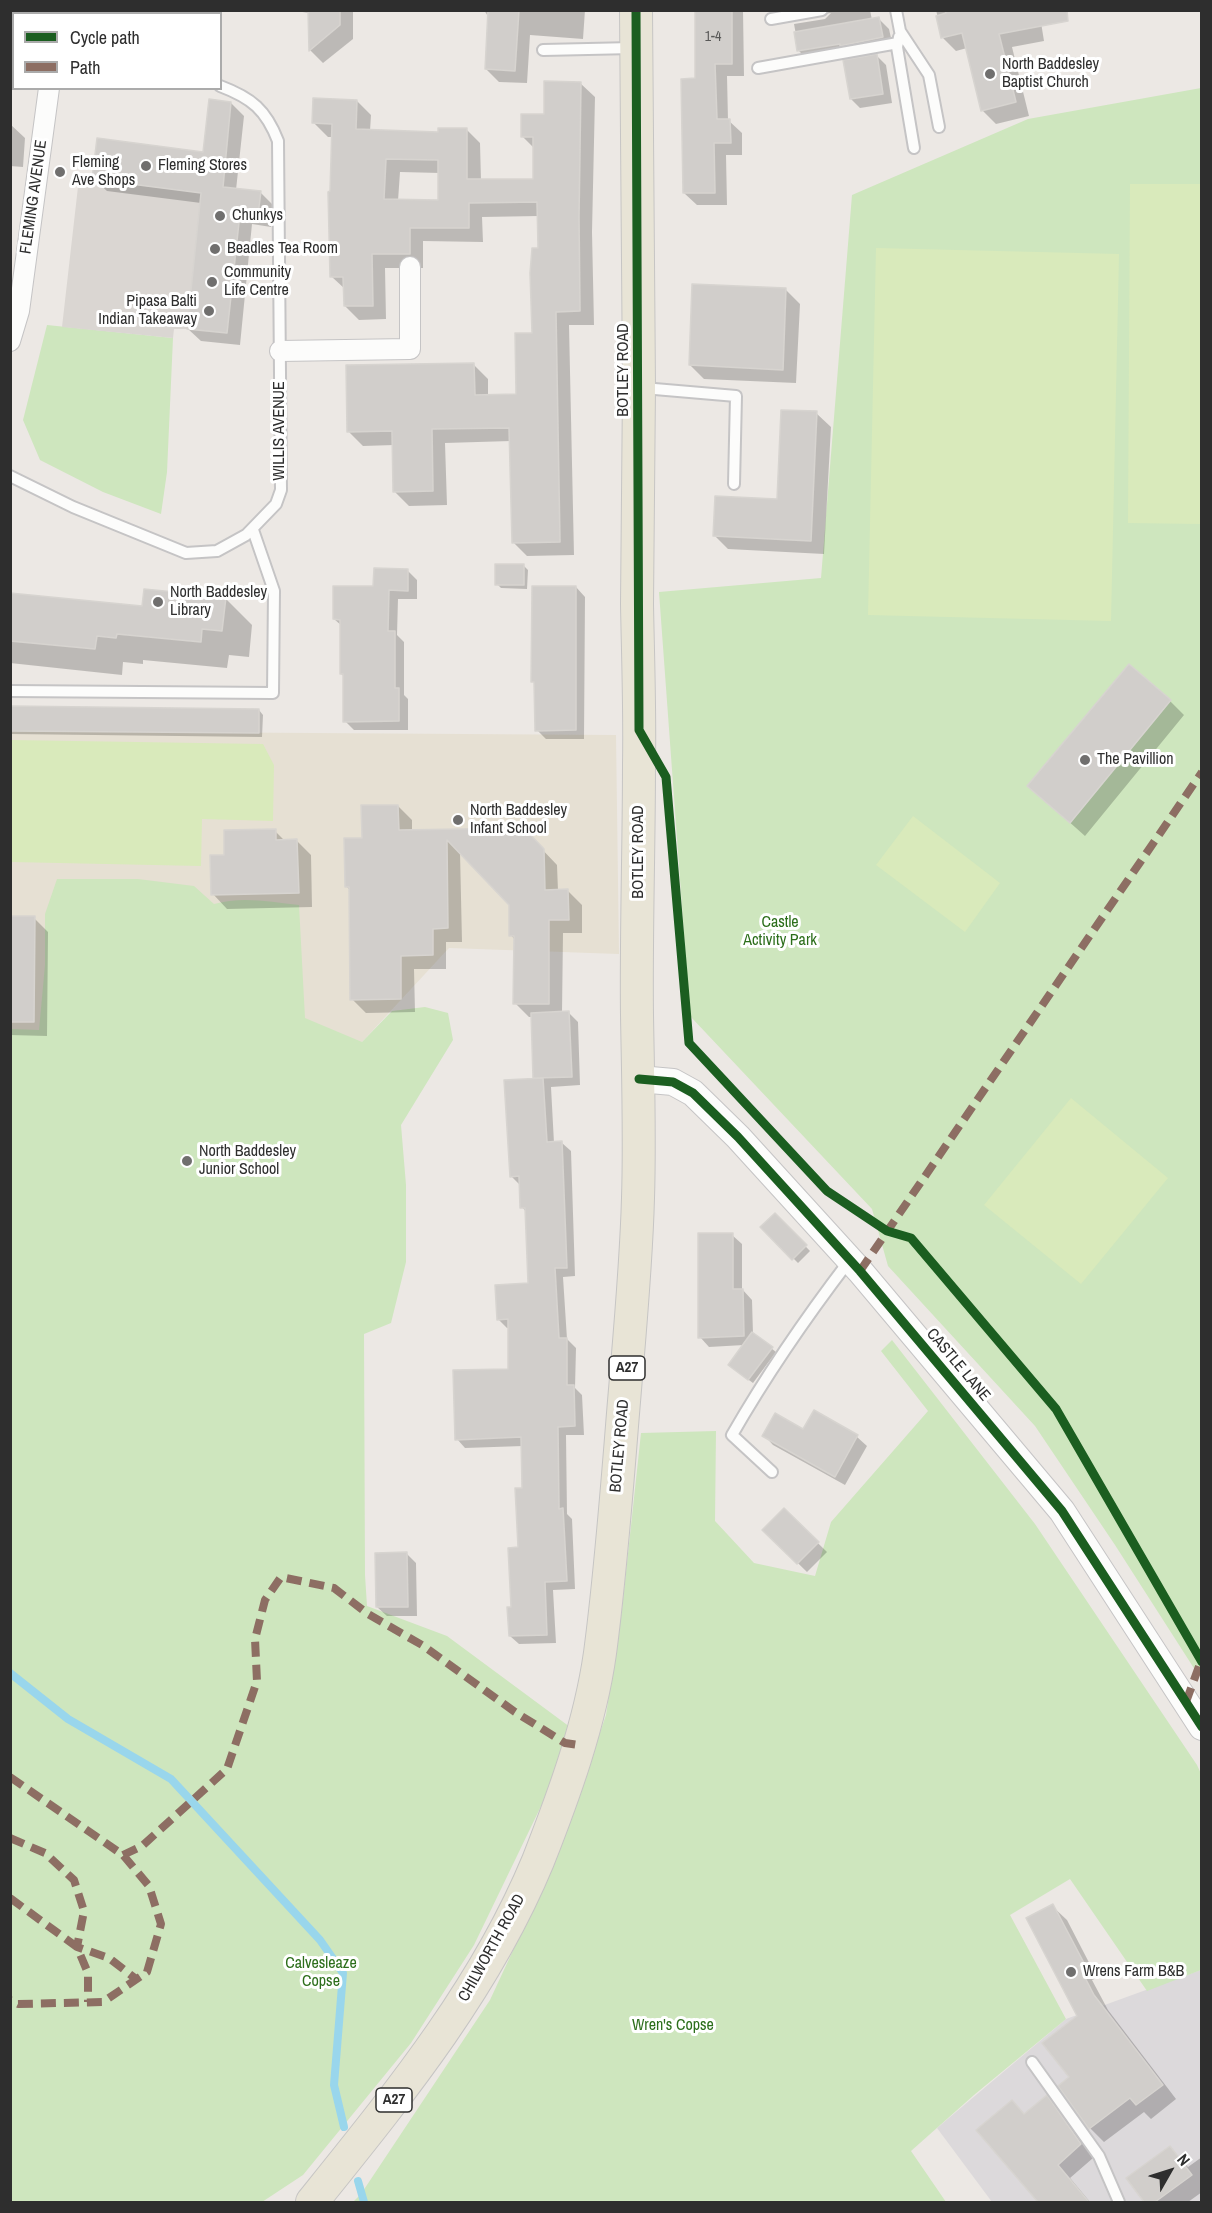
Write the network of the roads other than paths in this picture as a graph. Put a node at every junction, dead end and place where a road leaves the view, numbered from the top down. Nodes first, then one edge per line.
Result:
1 (636, 10) edge
2 (822, 10) edge
3 (896, 10) edge
4 (771, 19) dead end
5 (900, 31) junction
6 (898, 43) junction
7 (636, 48) junction
8 (543, 50) dead end
9 (758, 69) dead end
10 (222, 87) edge
11 (48, 90) edge
12 (939, 127) dead end
13 (914, 148) dead end
14 (410, 267) dead end
15 (10, 340) edge
16 (280, 351) junction
17 (639, 388) junction
18 (10, 476) edge
19 (734, 484) dead end
20 (254, 530) junction
21 (10, 691) edge
22 (639, 1079) junction
23 (850, 1260) junction
24 (772, 1472) dead end
25 (599, 1656) joint
26 (1202, 1727) edge
27 (1032, 2062) dead end
28 (312, 2202) edge
29 (1119, 2202) edge

1 - 7 main road, BOTLEY ROAD / A27
2 - 4 lane
3 - 5 lane
5 - 6 lane
5 - 12 lane
6 - 9 lane
6 - 13 lane
7 - 8 lane
7 - 17 main road, BOTLEY ROAD / A27
10 - 16 lane, WILLIS AVENUE
11 - 15 street, FLEMING AVENUE
14 - 16 street
16 - 20 lane, WILLIS AVENUE
17 - 19 lane
17 - 22 main road, BOTLEY ROAD / A27
18 - 20 lane, WILLIS AVENUE
20 - 21 lane
22 - 23 street, CASTLE LANE
22 - 25 main road, BOTLEY ROAD / A27
23 - 24 lane
23 - 26 street, CASTLE LANE
25 - 28 main road, CHILWORTH ROAD / A27
27 - 29 lane

